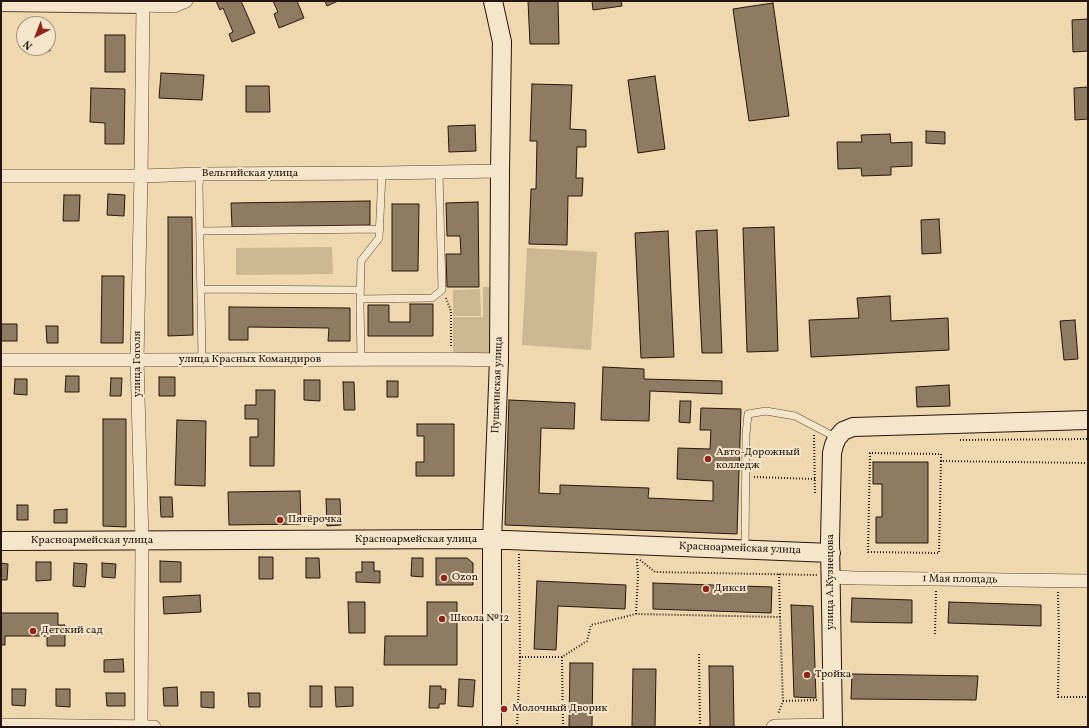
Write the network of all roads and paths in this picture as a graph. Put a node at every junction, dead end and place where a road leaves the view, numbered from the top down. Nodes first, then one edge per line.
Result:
1 (186, 1) edge
2 (493, 1) edge
3 (1, 3) edge
4 (143, 3) edge
5 (500, 170) junction
6 (439, 172) junction
7 (382, 173) junction
8 (200, 174) junction
9 (1, 176) edge
10 (141, 176) junction
11 (380, 229) junction
12 (200, 231) junction
13 (201, 289) junction
14 (360, 290) junction
15 (442, 290) junction
16 (360, 299) junction
17 (361, 359) junction
18 (451, 359) junction
19 (1, 360) edge
20 (137, 360) junction
21 (202, 360) junction
22 (500, 360) junction
23 (1088, 420) edge
24 (813, 426) junction
25 (837, 438) junction
26 (1088, 439) edge
27 (954, 440) dead end
28 (941, 461) junction
29 (1088, 463) edge
30 (746, 477) junction
31 (815, 479) junction
32 (815, 495) dead end
33 (492, 540) junction
34 (1, 541) edge
35 (142, 541) junction
36 (519, 541) junction
37 (745, 550) junction
38 (831, 553) junction
39 (779, 574) junction
40 (824, 576) junction
41 (1088, 581) edge
42 (936, 588) dead end
43 (1058, 591) dead end
44 (636, 614) junction
45 (780, 617) junction
46 (935, 634) dead end
47 (699, 654) dead end
48 (520, 657) junction
49 (562, 657) junction
50 (1088, 697) edge
51 (821, 700) dead end
52 (783, 701) junction
53 (1, 725) edge
54 (774, 726) edge
55 (833, 726) edge
56 (141, 727) edge
57 (154, 727) edge
58 (492, 727) edge
59 (517, 727) edge
60 (563, 727) edge
61 (700, 727) edge

1 - 4 street
2 - 5 main road, Пушкинская улица
3 - 4 street
4 - 10 street, улица Гоголя
5 - 6 street, Вельгийская улица
5 - 22 main road, Пушкинская улица
6 - 7 street, Вельгийская улица
6 - 15 lane
7 - 8 street, Вельгийская улица
7 - 11 lane
8 - 10 street, Вельгийская улица
8 - 12 lane
9 - 10 street, Вельгийская улица
10 - 20 street, улица Гоголя
11 - 12 lane
11 - 14 lane
12 - 13 lane
13 - 14 lane
13 - 21 lane
14 - 16 lane
15 - 16 lane
15 - 18 path
16 - 17 lane
17 - 18 street, улица Красных Командиров
17 - 21 street, улица Красных Командиров
18 - 22 street, улица Красных Командиров
19 - 20 street, улица Красных Командиров
20 - 21 street, улица Красных Командиров
20 - 35 street, улица Гоголя
22 - 33 main road, Пушкинская улица
23 - 25 main road
24 - 25 lane
24 - 30 lane
24 - 31 path
25 - 38 main road, улица А.Кузнецова
26 - 27 path
28 - 28 path
28 - 29 path
30 - 31 path
30 - 37 lane
31 - 32 path
33 - 35 main road, Красноармейская улица
33 - 36 main road, Красноармейская улица
33 - 58 main road, Пушкинская улица
34 - 35 main road, Красноармейская улица
35 - 56 street, улица Гоголя
36 - 37 main road, Красноармейская улица
36 - 48 path
37 - 38 main road, Красноармейская улица
38 - 40 main road, улица А.Кузнецова
39 - 40 path
39 - 44 path
39 - 45 path
40 - 41 street, 1 Мая площадь
40 - 55 main road, улица А.Кузнецова
42 - 46 path
43 - 50 path
44 - 45 path
44 - 49 path
45 - 52 path
47 - 61 path
48 - 49 path
48 - 59 path
49 - 60 path
51 - 52 path
52 - 54 path
53 - 56 street
54 - 55 street
56 - 57 street

